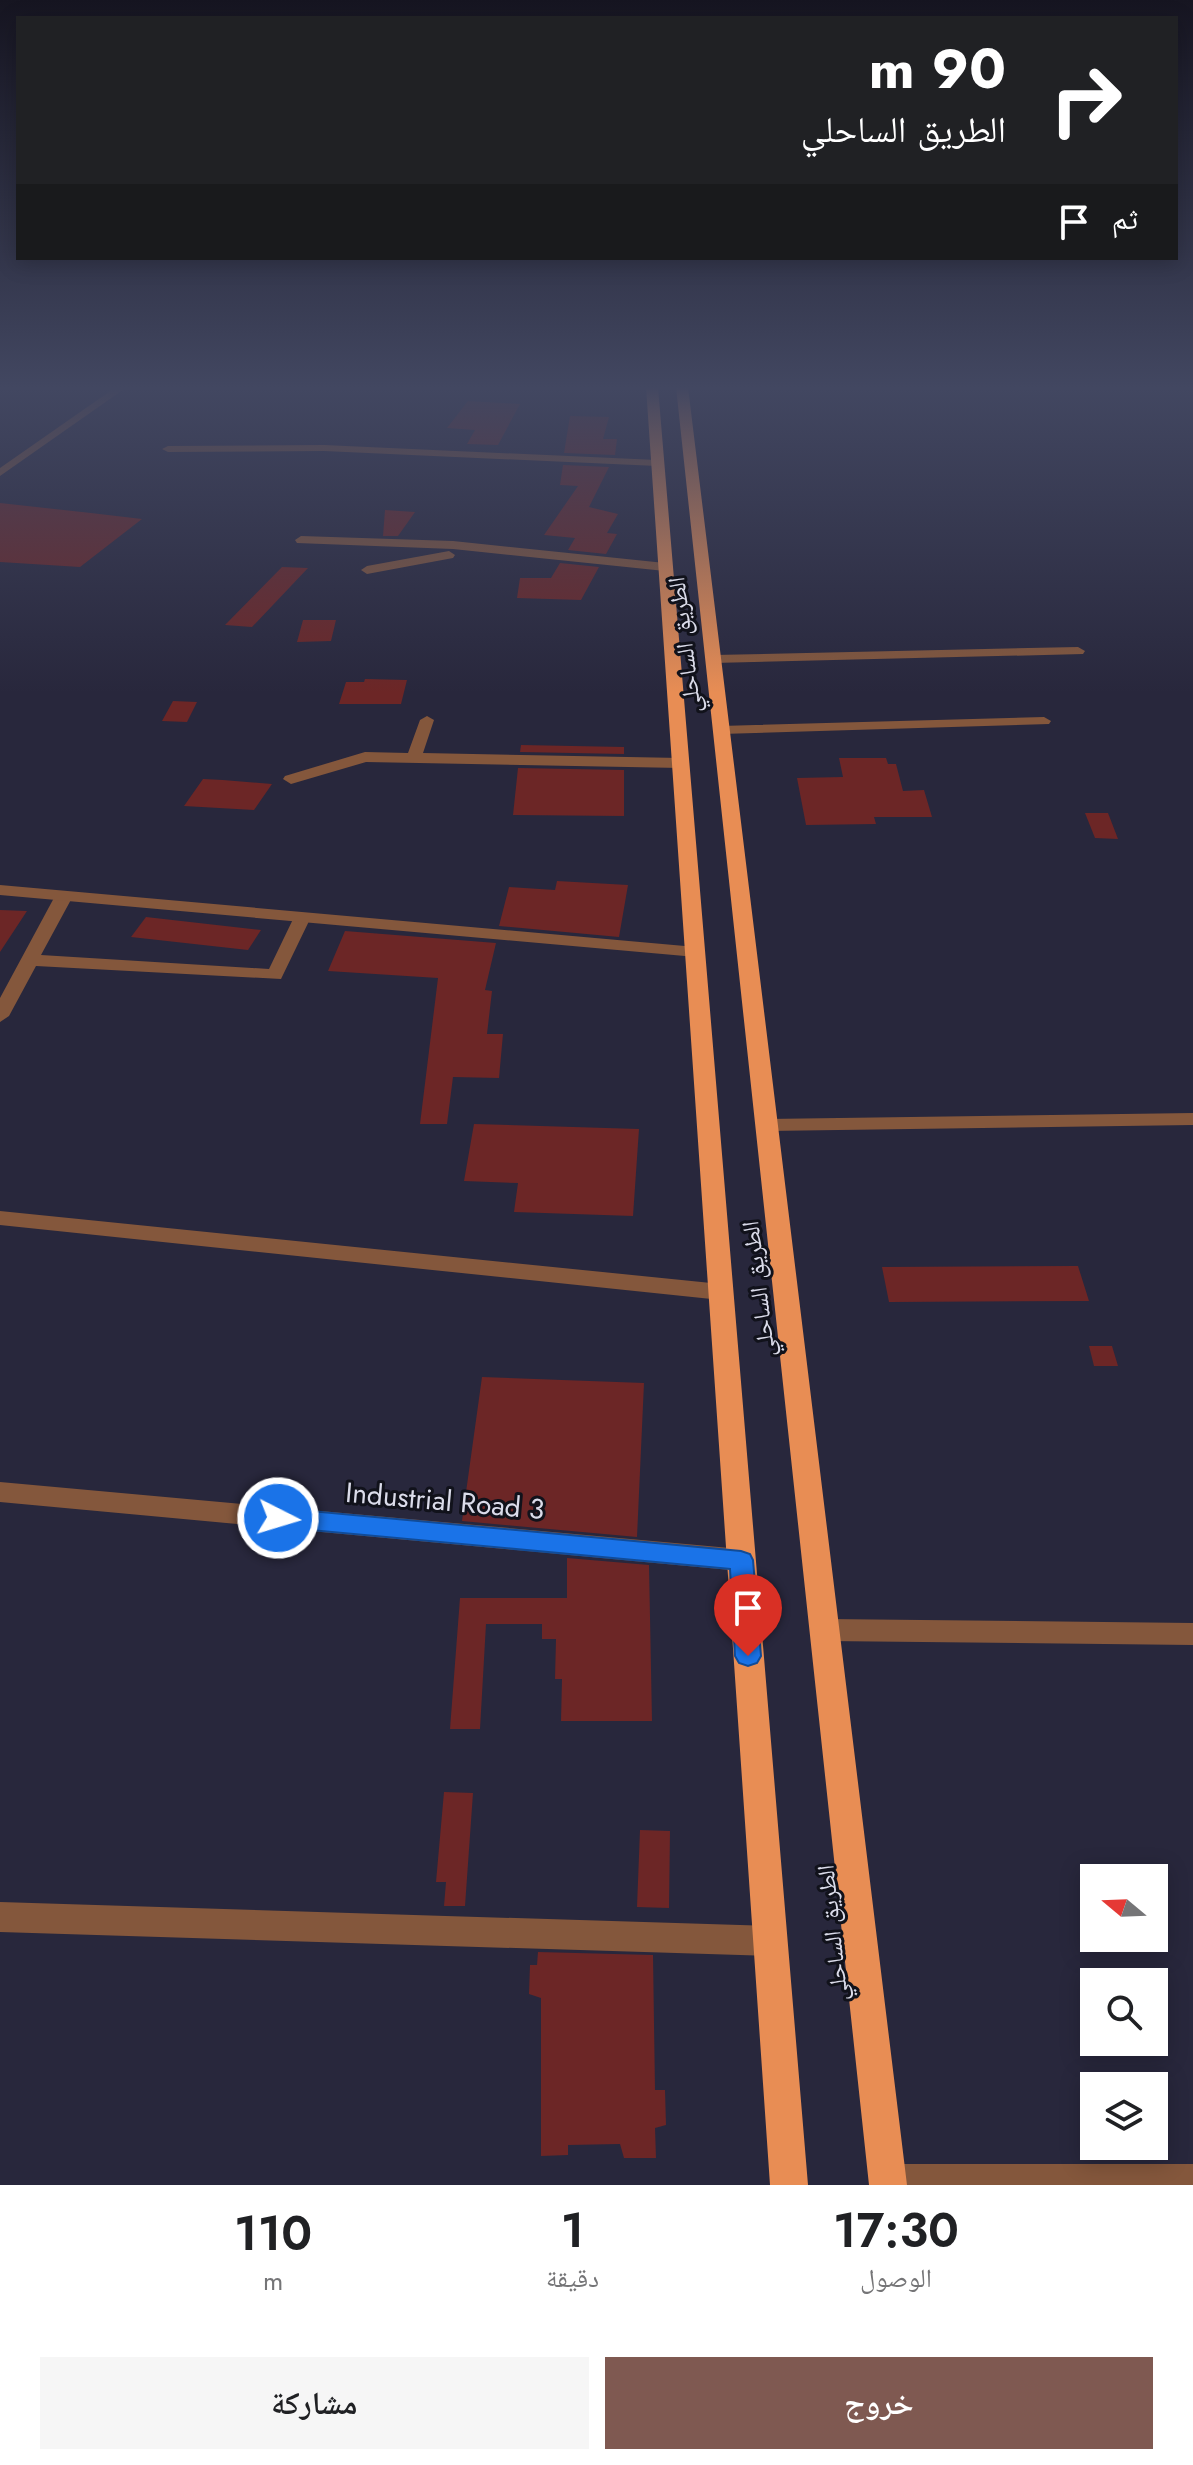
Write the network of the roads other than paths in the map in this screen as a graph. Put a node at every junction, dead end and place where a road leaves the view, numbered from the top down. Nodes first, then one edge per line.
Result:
1 (659, 489) edge
2 (694, 489) edge
3 (301, 540) dead end
4 (621, 564) junction
5 (665, 567) junction
6 (367, 570) dead end
7 (1078, 651) dead end
8 (713, 659) junction
9 (427, 720) dead end
10 (1044, 721) dead end
11 (721, 730) junction
12 (414, 757) junction
13 (681, 763) junction
14 (291, 779) dead end
15 (0, 890) edge
16 (64, 896) junction
17 (302, 917) junction
18 (696, 952) junction
19 (28, 960) junction
20 (0, 1016) edge
21 (1193, 1119) edge
22 (767, 1125) junction
23 (0, 1218) edge
24 (721, 1292) junction
25 (0, 1492) edge
26 (741, 1560) junction
27 (826, 1630) junction
28 (1193, 1634) edge
29 (0, 1917) edge
30 (769, 1941) junction
31 (1193, 2182) edge
32 (888, 2184) edge
33 (789, 2185) edge

1 - 5 highway, الطريق الساحلي
2 - 8 highway, الطريق الساحلي
3 - 4 street
4 - 5 street
4 - 6 street
5 - 13 highway, الطريق الساحلي
7 - 8 street
8 - 11 highway, الطريق الساحلي
9 - 12 street
10 - 11 street
11 - 22 highway, الطريق الساحلي
12 - 13 street
12 - 14 street
13 - 18 highway, الطريق الساحلي
15 - 16 street
16 - 17 street
16 - 19 street
17 - 18 street
17 - 19 street
18 - 24 highway, الطريق الساحلي
19 - 20 street
21 - 22 street
22 - 27 highway, الطريق الساحلي
23 - 24 street
24 - 26 highway, الطريق الساحلي
25 - 26 street, Industrial Road 3
26 - 30 highway, الطريق الساحلي
27 - 28 street
27 - 32 highway, الطريق الساحلي
29 - 30 street
30 - 33 highway, الطريق الساحلي
31 - 32 street

